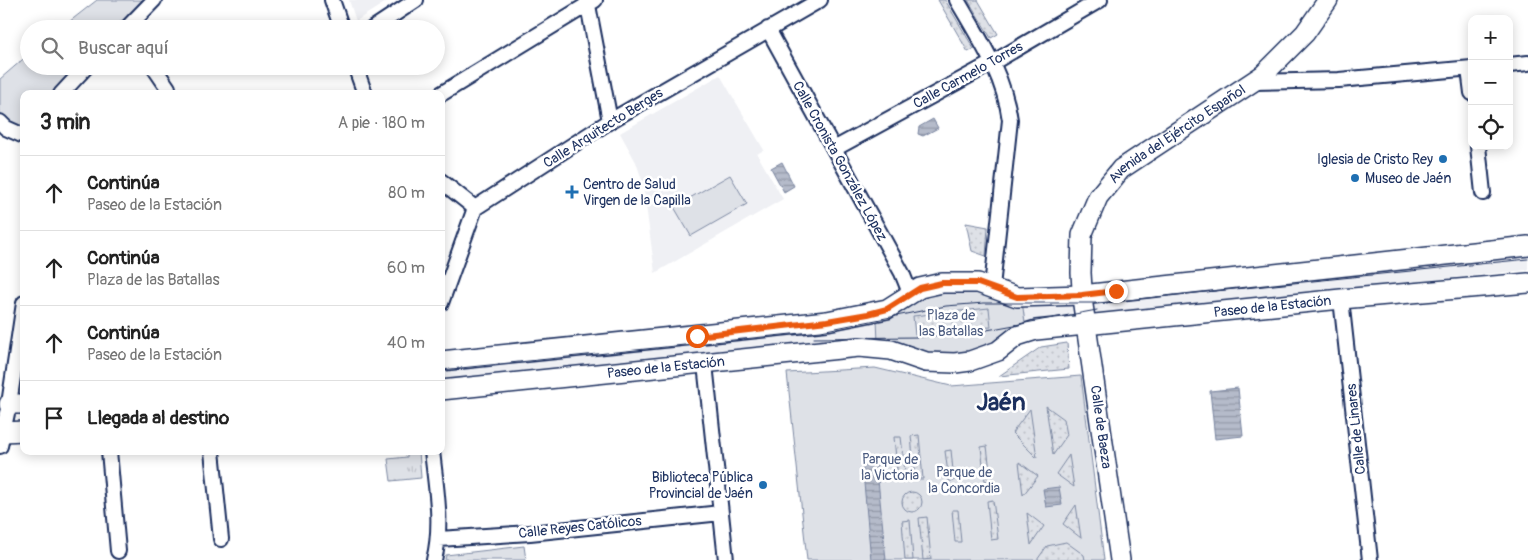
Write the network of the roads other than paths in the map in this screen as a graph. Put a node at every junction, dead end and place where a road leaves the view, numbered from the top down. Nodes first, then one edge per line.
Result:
1 (154, 0) edge
2 (332, 0) edge
3 (416, 0) edge
4 (820, 0) edge
5 (957, 0) edge
6 (1100, 0) edge
7 (1328, 0) edge
8 (590, 1) edge
9 (135, 20) edge
10 (339, 20) edge
11 (386, 20) edge
12 (768, 29) junction
13 (992, 63) junction
14 (1528, 63) edge
15 (1513, 65) edge
16 (1468, 69) edge
17 (80, 75) edge
18 (159, 75) edge
19 (358, 75) edge
20 (1253, 82) junction
21 (168, 88) dead end
22 (66, 90) edge
23 (364, 90) edge
24 (445, 92) edge
25 (610, 121) junction
26 (0, 122) edge
27 (20, 134) edge
28 (834, 149) junction
29 (1478, 150) edge
30 (445, 184) edge
31 (1483, 194) dead end
32 (475, 208) junction
33 (1528, 246) edge
34 (1528, 283) edge
35 (992, 287) junction
36 (445, 292) edge
37 (910, 293) junction
38 (1082, 295) junction
39 (1342, 299) junction
40 (1085, 325) junction
41 (20, 354) edge
42 (445, 361) edge
43 (705, 364) junction
44 (445, 390) edge
45 (16, 404) edge
46 (20, 432) edge
47 (2, 439) edge
48 (109, 455) edge
49 (212, 455) edge
50 (432, 455) edge
51 (721, 513) junction
52 (222, 539) dead end
53 (439, 539) junction
54 (118, 551) dead end
55 (434, 560) edge
56 (726, 560) edge
57 (1120, 560) edge
58 (1370, 560) edge

1 - 9 street
2 - 10 street
3 - 11 street
4 - 12 street, Calle Arquitecto Berges
5 - 13 street
6 - 13 street, Calle Carmelo Torres
7 - 20 main road, Avenida del Ejército Español
8 - 24 street
8 - 25 street
12 - 25 street, Calle Arquitecto Berges
12 - 28 street, Calle Cronista González López
13 - 28 street, Calle Carmelo Torres
13 - 35 street
14 - 15 street
16 - 20 street
17 - 22 street
18 - 21 street
19 - 23 street
20 - 38 main road, Avenida del Ejército Español
25 - 32 street, Calle Arquitecto Berges
26 - 27 street
28 - 37 street, Calle Cronista González López
29 - 31 street
30 - 32 street
32 - 36 street
33 - 38 main road
34 - 39 main road, Paseo de la Estación
35 - 37 main road
35 - 38 main road
37 - 42 main road, Paseo de la Estación
38 - 40 main road, Calle de Baeza
39 - 40 main road, Paseo de la Estación
39 - 58 street, Calle de Linares
40 - 43 main road, Paseo de la Estación
40 - 57 main road, Calle de Baeza
41 - 45 street
43 - 44 main road, Paseo de la Estación
43 - 51 street
45 - 47 street
46 - 47 main road
48 - 54 street
49 - 52 street
50 - 53 street
51 - 53 street, Calle Reyes Católicos
51 - 56 street
53 - 55 street

